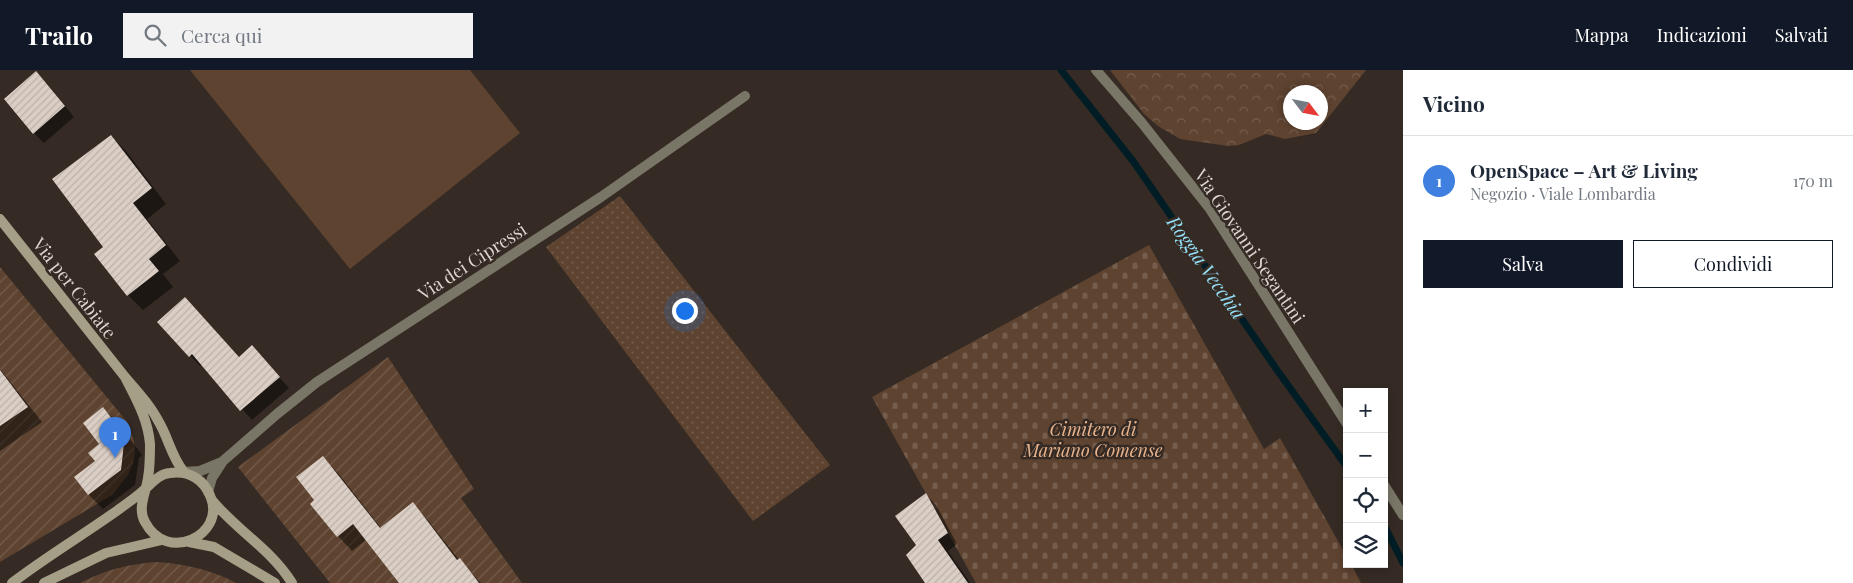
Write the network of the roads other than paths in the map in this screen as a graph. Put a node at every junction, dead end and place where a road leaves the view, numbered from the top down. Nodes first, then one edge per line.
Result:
1 (1096, 70) edge
2 (745, 96) dead end
3 (0, 219) edge
4 (125, 377) junction
5 (1343, 418) edge
6 (223, 461) junction
7 (184, 472) junction
8 (146, 488) junction
9 (1388, 491) edge
10 (210, 496) junction
11 (1403, 515) edge
12 (162, 540) junction
13 (185, 543) junction
14 (12, 583) edge
15 (44, 583) edge
16 (275, 583) edge
17 (292, 583) edge

1 - 5 street, Via Giovanni Segantini
2 - 6 street, Via dei Cipressi
3 - 4 main road, Via per Cabiate
4 - 7 main road
4 - 8 main road
6 - 7 street, Via dei Cipressi
6 - 10 street, Via dei Cipressi
7 - 8 main road
7 - 10 main road
8 - 12 main road
8 - 14 main road
9 - 11 street
10 - 13 main road
10 - 17 main road
12 - 13 main road
12 - 15 main road
13 - 16 main road

